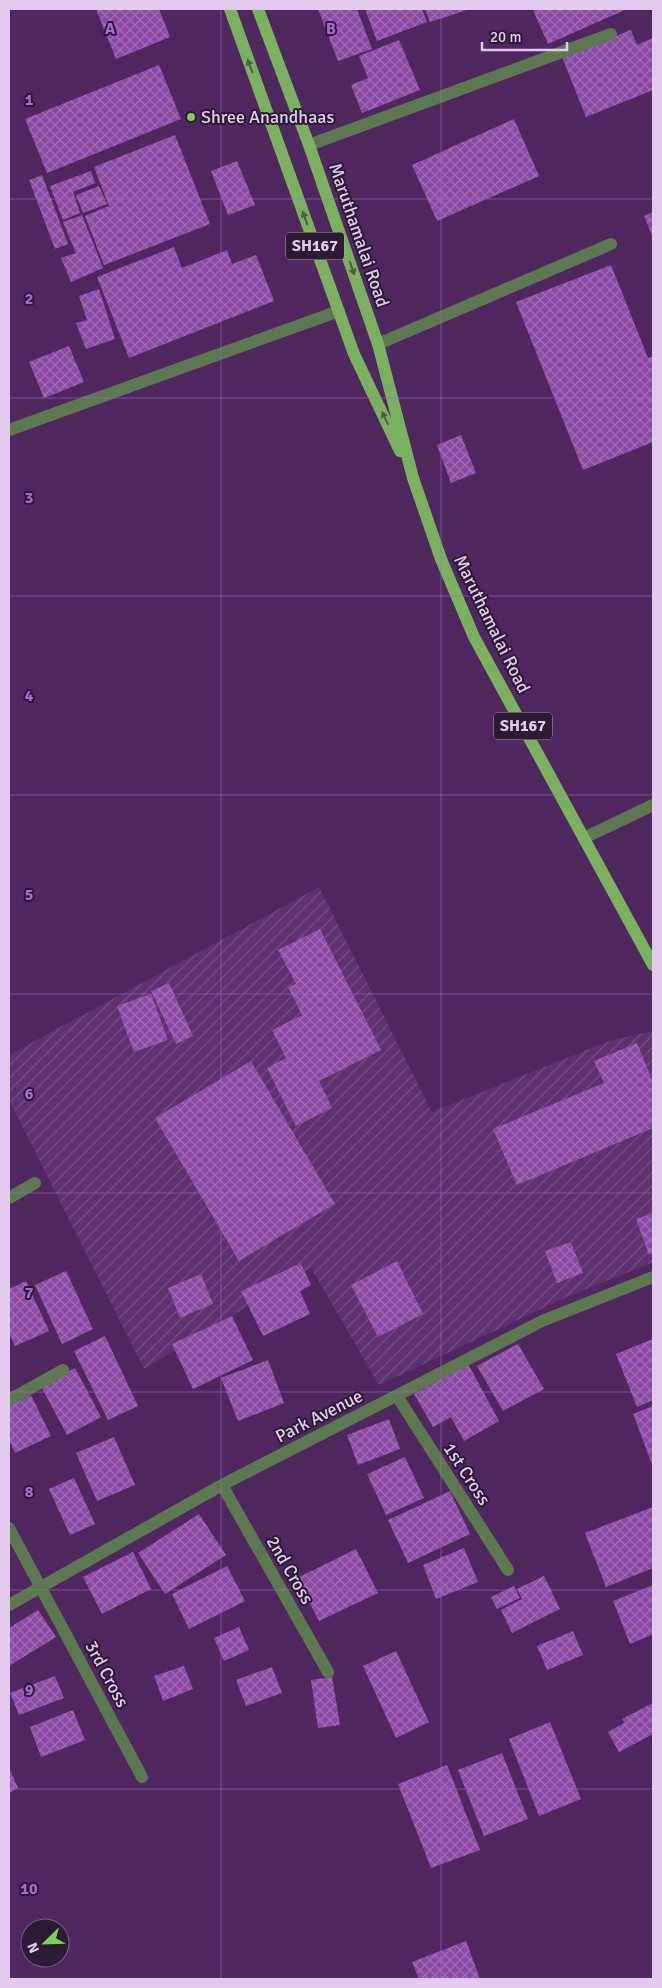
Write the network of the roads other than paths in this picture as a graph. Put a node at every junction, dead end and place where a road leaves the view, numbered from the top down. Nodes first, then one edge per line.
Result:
1 (230, 9) edge
2 (258, 9) edge
3 (611, 34) dead end
4 (309, 145) junction
5 (611, 244) dead end
6 (339, 310) junction
7 (378, 344) junction
8 (9, 430) edge
9 (413, 478) junction
10 (653, 805) edge
11 (584, 838) junction
12 (653, 965) edge
13 (35, 1183) dead end
14 (9, 1198) edge
15 (653, 1277) edge
16 (63, 1370) dead end
17 (397, 1396) junction
18 (9, 1400) edge
19 (222, 1485) junction
20 (9, 1528) edge
21 (508, 1570) dead end
22 (40, 1586) junction
23 (9, 1605) edge
24 (328, 1672) dead end
25 (142, 1778) dead end

6 -> 1 main road, Maruthamalai Road / SH167
2 - 4 main road, Maruthamalai Road / SH167
3 - 4 street
4 -> 7 main road, Maruthamalai Road / SH167
5 - 7 street
6 - 8 street
9 -> 6 main road, Maruthamalai Road / SH167
7 - 9 main road, Maruthamalai Road / SH167
9 - 11 main road, Maruthamalai Road / SH167
10 - 11 street
11 - 12 main road, Maruthamalai Road / SH167
13 - 14 street
15 - 17 street, Park Avenue
16 - 18 street
17 - 19 street, Park Avenue
17 - 21 street, 1st Cross
19 - 22 street, Park Avenue
19 - 24 street, 2nd Cross
20 - 22 street, 3rd Cross
22 - 23 street, Park Avenue
22 - 25 street, 3rd Cross

